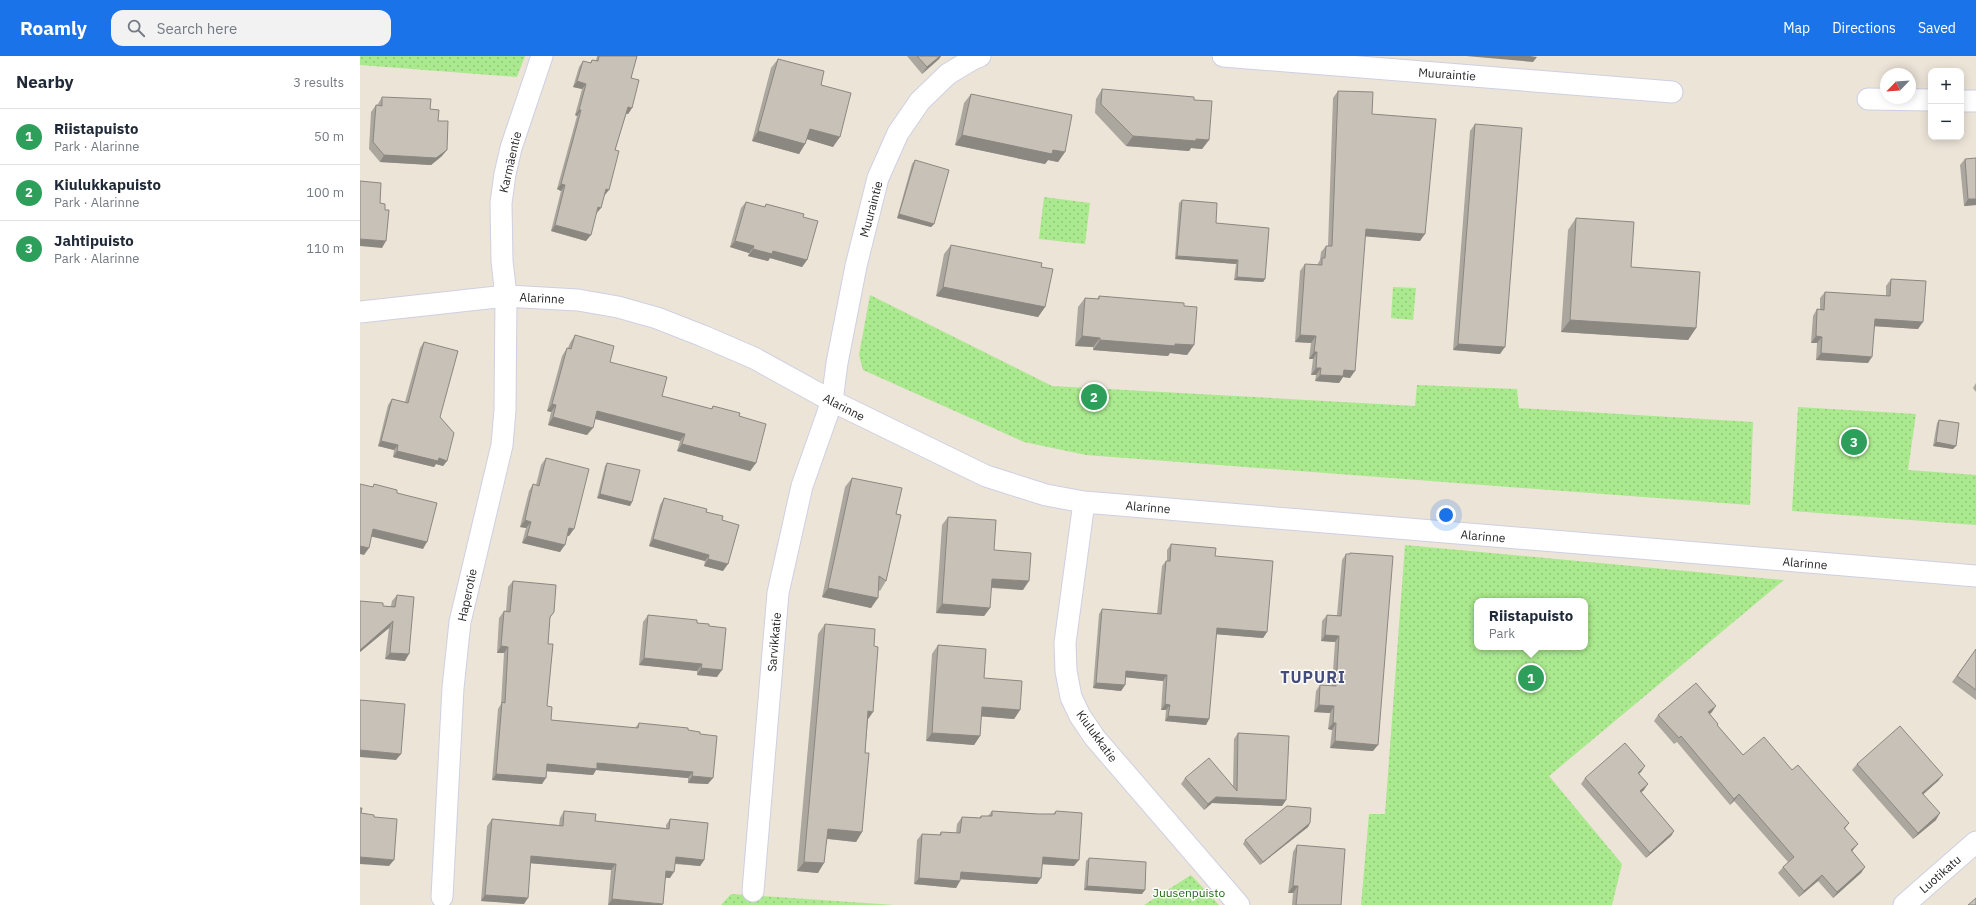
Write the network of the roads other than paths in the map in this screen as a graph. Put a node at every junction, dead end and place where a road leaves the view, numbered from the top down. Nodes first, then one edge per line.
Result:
1 (542, 56) edge
2 (980, 56) edge
3 (1223, 56) edge
4 (1672, 92) dead end
5 (1868, 99) dead end
6 (1928, 100) edge
7 (1964, 101) edge
8 (1976, 101) edge
9 (506, 296) junction
10 (360, 312) edge
11 (832, 401) junction
12 (1084, 502) junction
13 (1976, 576) edge
14 (1976, 842) edge
15 (753, 891) dead end
16 (442, 897) dead end
17 (1239, 905) edge
18 (1904, 905) edge

1 - 9 street, Karmäentie
2 - 11 street, Muuraintie
3 - 4 street, Muuraintie
5 - 6 street
7 - 8 street
9 - 10 street, Alarinne
9 - 11 street, Alarinne
9 - 16 street, Haperotie
11 - 12 street, Alarinne
11 - 15 street, Sarvikkatie
12 - 13 street, Alarinne
12 - 17 street, Kiulukkatie
14 - 18 street, Luotikatu

